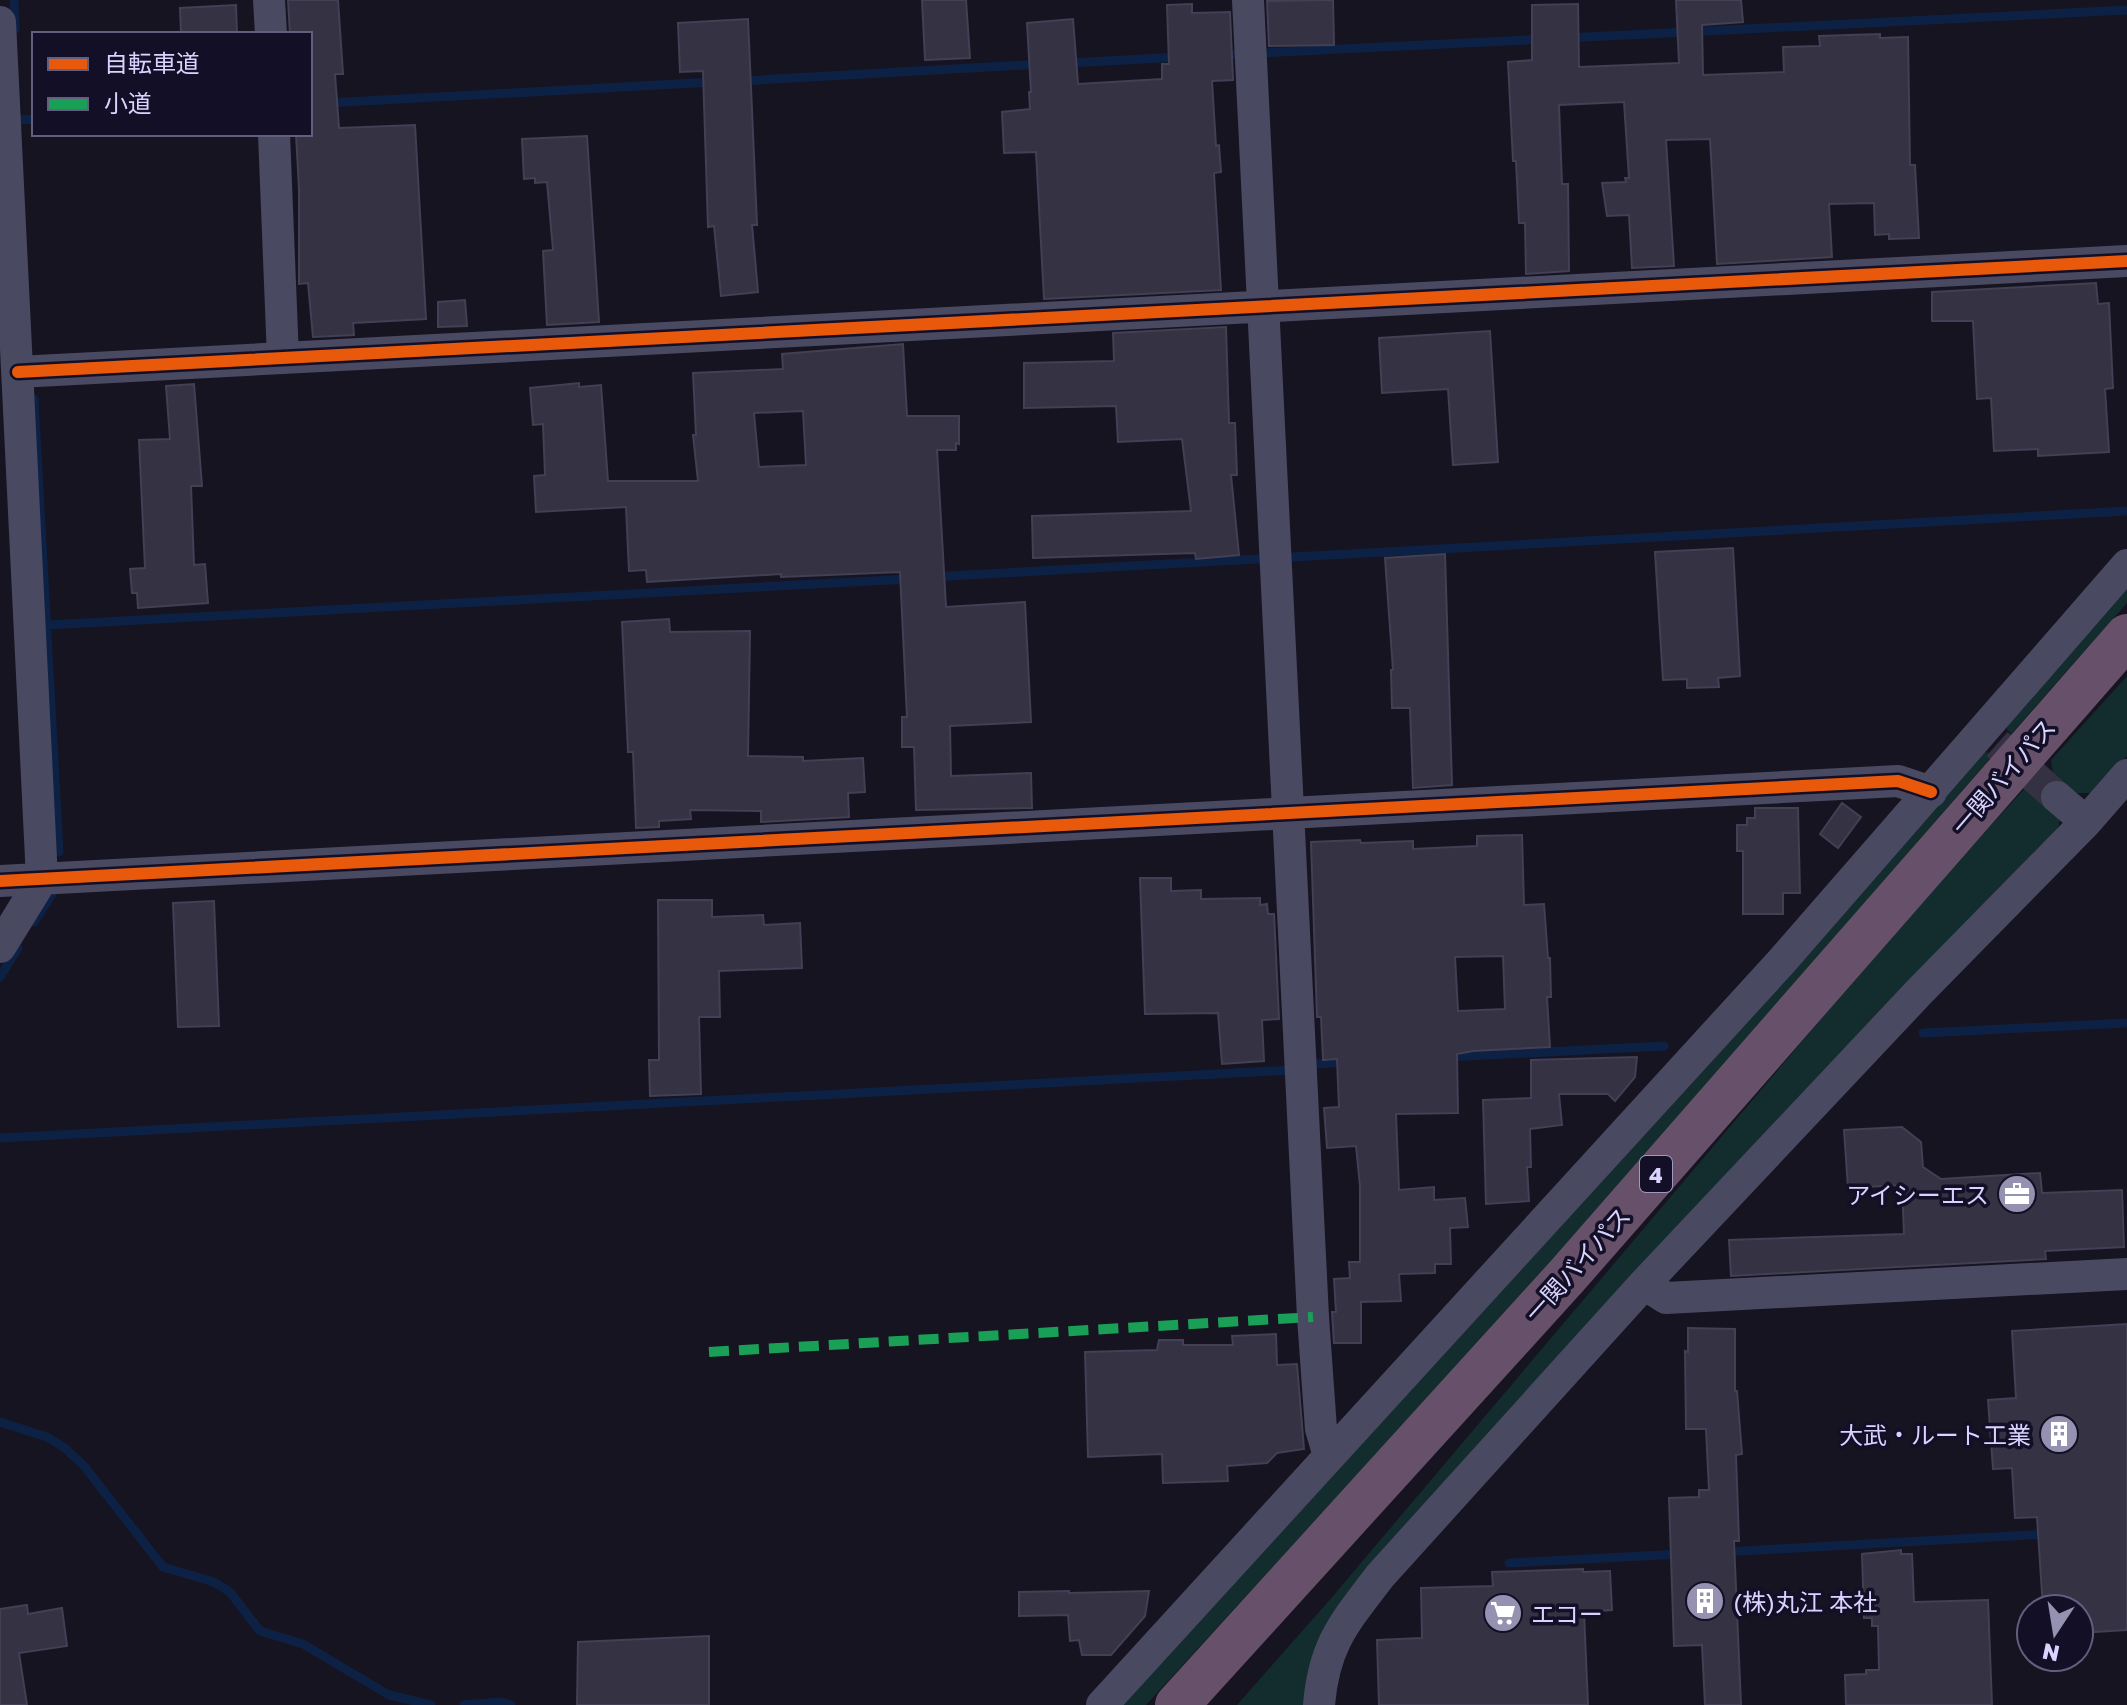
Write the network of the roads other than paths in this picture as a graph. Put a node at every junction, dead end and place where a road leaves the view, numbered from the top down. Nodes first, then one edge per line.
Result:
1 (269, 0) edge
2 (1248, 0) edge
3 (0, 22) edge
4 (271, 32) edge
5 (274, 136) edge
6 (2127, 261) edge
7 (1263, 308) junction
8 (283, 358) junction
9 (18, 372) junction
10 (2127, 565) edge
11 (2127, 636) edge
12 (2127, 775) edge
13 (1931, 792) junction
14 (2057, 797) tunnel mouth
15 (1290, 812) junction
16 (2086, 822) junction
17 (42, 879) junction
18 (0, 881) edge
19 (0, 947) edge
20 (2127, 1274) edge
21 (1566, 1277) junction
22 (1644, 1284) junction
23 (1329, 1456) junction
24 (1102, 1705) edge
25 (1177, 1705) edge
26 (1210, 1705) edge
27 (1319, 1705) edge

1 - 4 street
2 - 7 street
3 - 9 street
5 - 8 street
6 - 7 street
7 - 8 street
7 - 15 street
8 - 9 street
9 - 17 street
10 - 13 street
11 - 21 highway, 一関バイパス / 4
12 - 16 street
13 - 15 street
13 - 23 street
14 - 16 street
15 - 17 street
15 - 23 street
16 - 22 street
17 - 18 street
17 - 19 street
20 - 22 street
21 - 25 highway, 一関バイパス / 4
21 - 26 highway
22 - 27 street
23 - 24 street

